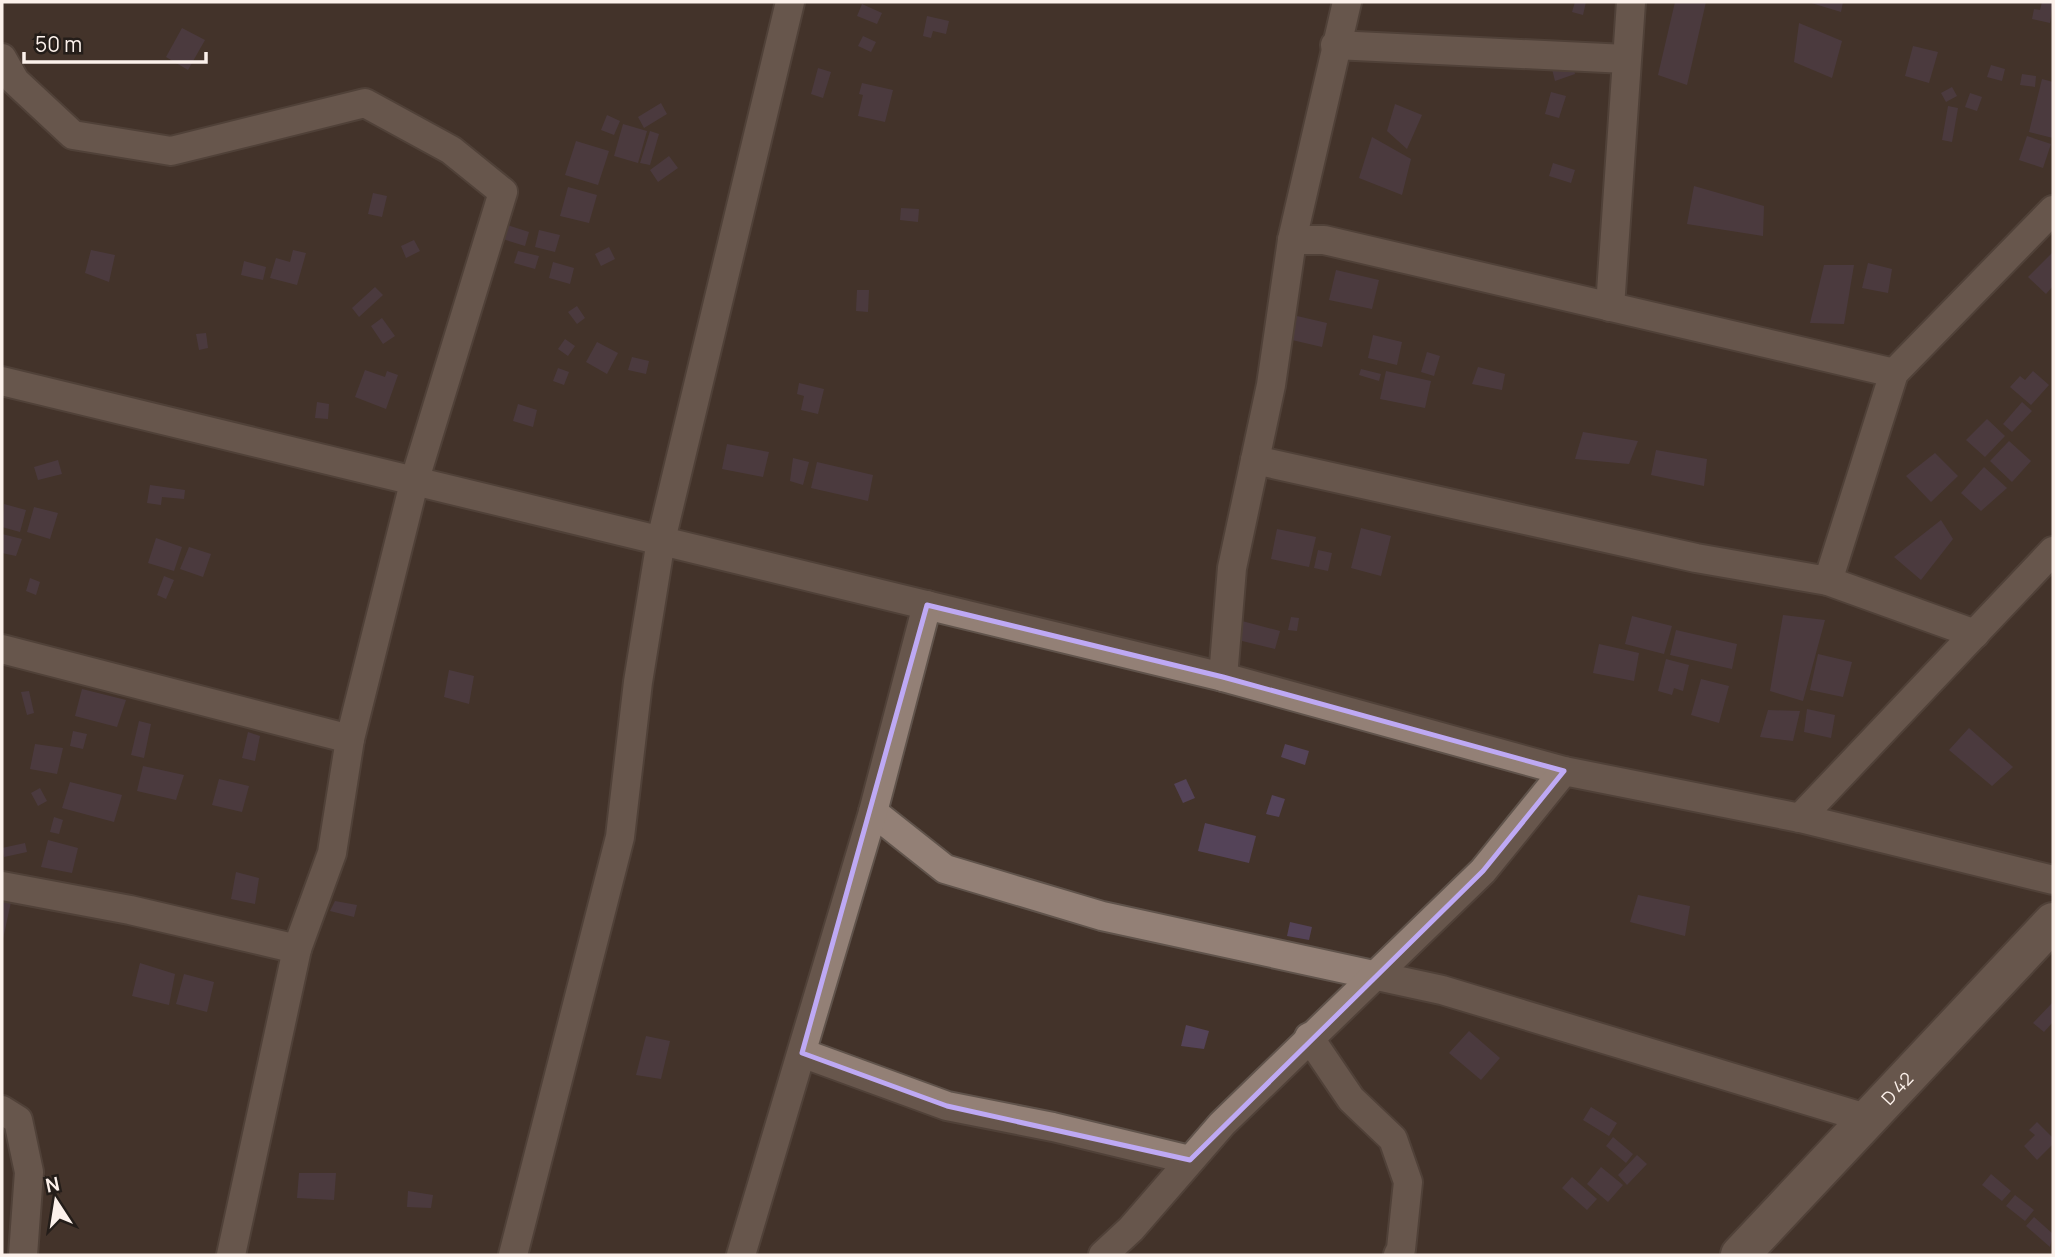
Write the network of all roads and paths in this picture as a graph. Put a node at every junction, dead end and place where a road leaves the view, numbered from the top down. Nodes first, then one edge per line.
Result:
1 (790, 2) edge
2 (1347, 2) edge
3 (1631, 2) edge
4 (1335, 46) junction
5 (2, 58) edge
6 (1626, 59) junction
7 (2053, 210) edge
8 (1292, 240) junction
9 (1610, 307) junction
10 (1894, 373) junction
11 (2, 381) edge
12 (1255, 460) junction
13 (415, 479) junction
14 (661, 540) junction
15 (2053, 551) edge
16 (1828, 581) junction
17 (927, 605) junction
18 (1975, 634) junction
19 (2, 649) edge
20 (1223, 677) junction
21 (350, 739) junction
22 (1564, 771) junction
23 (873, 812) junction
24 (1800, 818) junction
25 (2053, 880) edge
26 (2, 886) edge
27 (2053, 922) edge
28 (296, 949) junction
29 (1373, 975) junction
30 (1310, 1037) junction
31 (802, 1053) junction
32 (2, 1110) edge
33 (1868, 1119) junction
34 (1190, 1160) junction
35 (23, 1255) edge
36 (231, 1255) edge
37 (513, 1255) edge
38 (741, 1255) edge
39 (1103, 1255) edge
40 (1398, 1255) edge
41 (1740, 1255) edge

1 - 14 street
2 - 4 street
3 - 6 street
4 - 6 street
4 - 8 street
5 - 13 street
6 - 9 street
7 - 10 street
8 - 9 street
8 - 12 street
9 - 10 street
10 - 16 street
11 - 13 street
12 - 16 street
12 - 20 street
13 - 14 street
13 - 21 street
14 - 17 street
14 - 37 street
15 - 18 street
16 - 18 street
17 - 20 street
17 - 23 street
18 - 24 street
19 - 21 street
20 - 22 street
21 - 28 street
22 - 24 street
22 - 29 street
23 - 29 street
23 - 31 street
24 - 25 street
26 - 28 street
27 - 33 street, D 42 / D 42
28 - 36 street
29 - 30 street
29 - 33 street
30 - 34 street
30 - 40 street
31 - 34 street
31 - 38 street
32 - 35 street
33 - 41 street, D 42 / D 42
34 - 39 street

